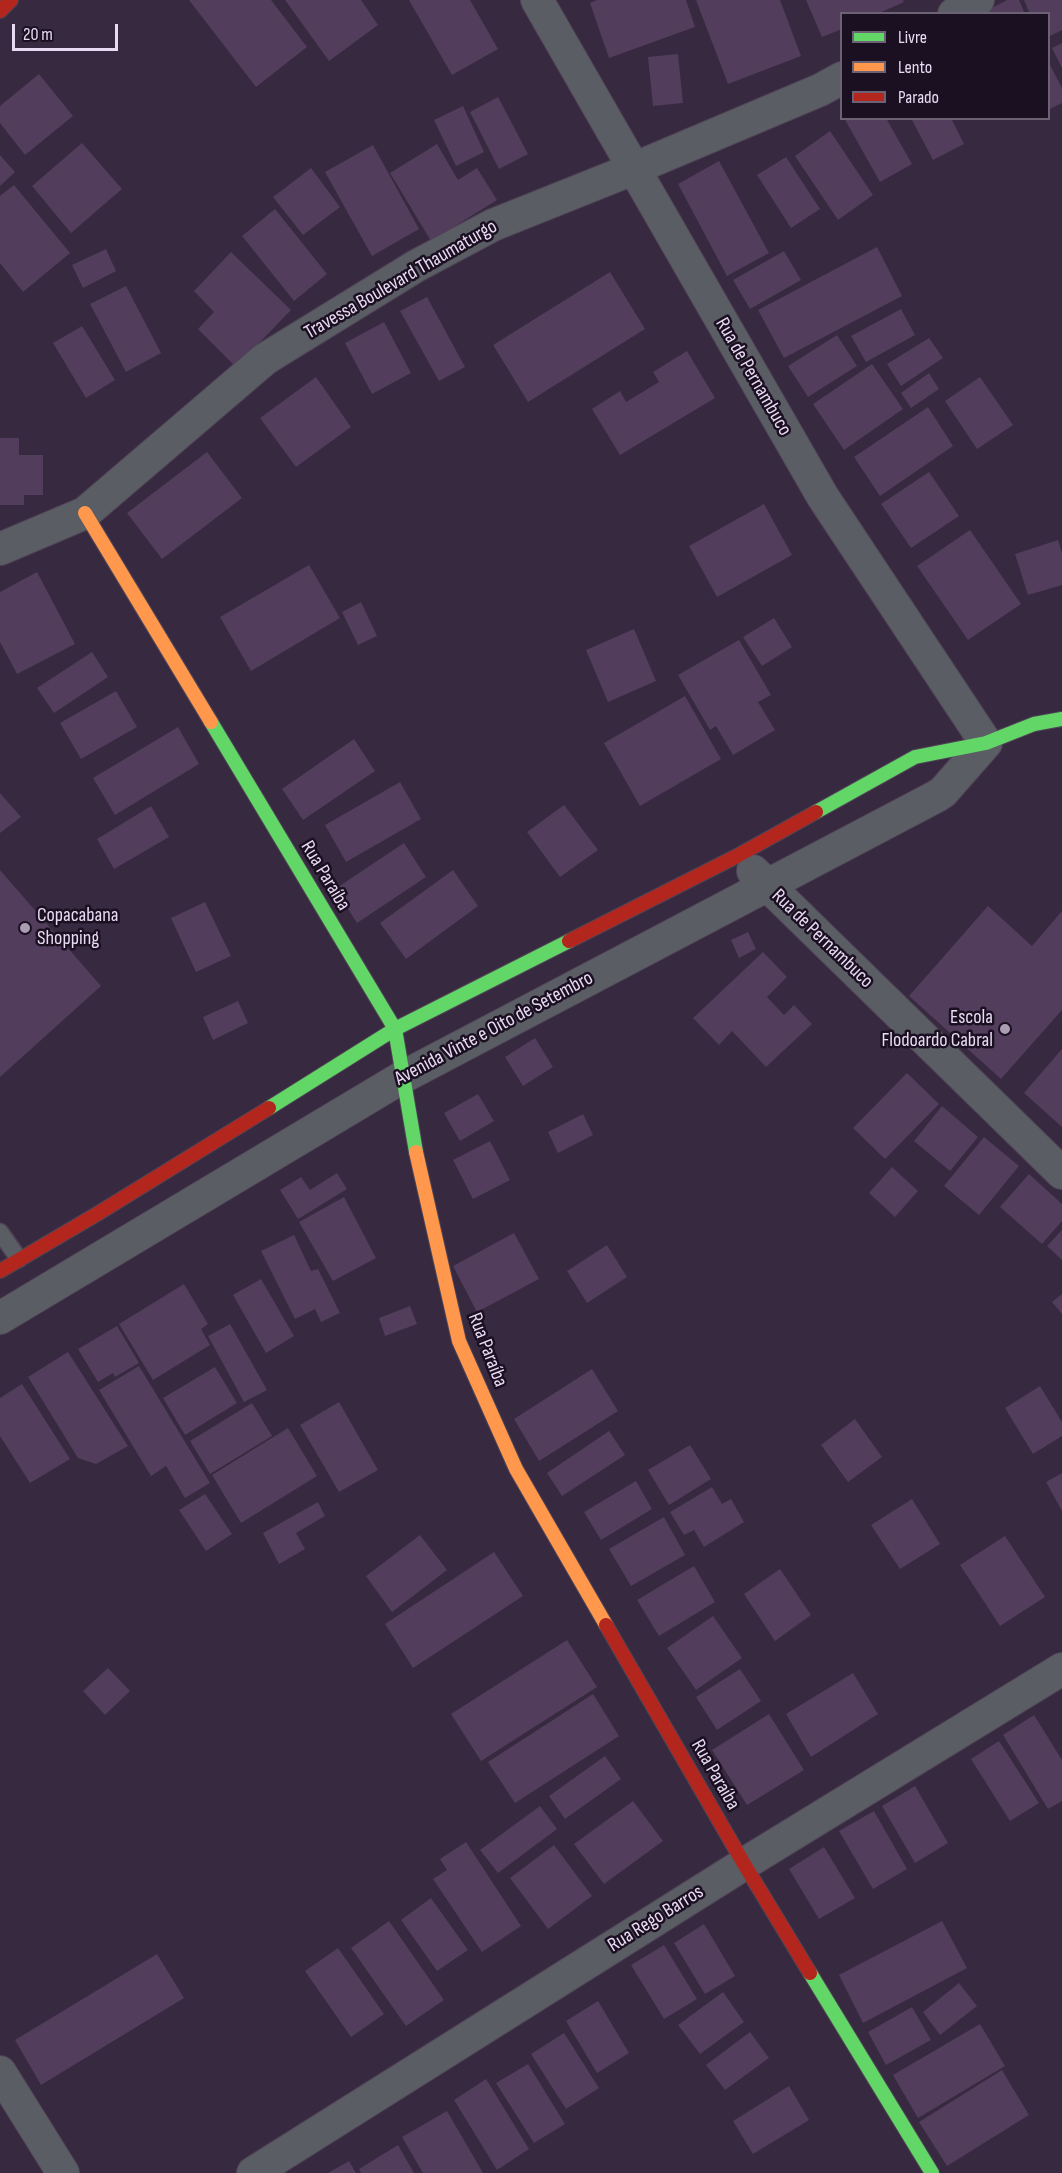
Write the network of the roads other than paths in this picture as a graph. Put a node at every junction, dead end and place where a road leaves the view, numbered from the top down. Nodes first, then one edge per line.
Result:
1 (11, 0) edge
2 (537, 0) edge
3 (978, 0) edge
4 (0, 11) edge
5 (957, 12) edge
6 (840, 79) edge
7 (633, 169) junction
8 (85, 513) junction
9 (0, 549) edge
10 (1062, 719) edge
11 (986, 743) junction
12 (737, 856) junction
13 (766, 884) junction
14 (395, 1029) junction
15 (401, 1078) junction
16 (1062, 1173) edge
17 (0, 1232) edge
18 (19, 1260) junction
19 (0, 1271) edge
20 (0, 1318) edge
21 (1062, 1669) edge
22 (744, 1864) junction
23 (0, 2072) edge
24 (63, 2173) edge
25 (253, 2173) edge
26 (932, 2173) edge

1 - 4 street
2 - 7 street, Rua de Pernambuco
3 - 5 street
6 - 7 street, Travessa Boulevard Thaumaturgo
7 - 8 street, Travessa Boulevard Thaumaturgo
7 - 11 street, Rua de Pernambuco
8 - 9 street, Travessa Boulevard Thaumaturgo
8 - 14 street, Rua Paraíba
10 - 11 street, Avenida Vinte e Oito de Setembro
11 - 12 street, Avenida Vinte e Oito de Setembro
11 - 13 street, Avenida Vinte e Oito de Setembro
12 - 13 street, Rua de Pernambuco
12 - 14 street, Avenida Vinte e Oito de Setembro
13 - 15 street, Avenida Vinte e Oito de Setembro
13 - 16 street, Rua de Pernambuco
14 - 15 street, Rua Paraíba
14 - 18 street, Avenida Vinte e Oito de Setembro
15 - 20 street, Avenida Vinte e Oito de Setembro
15 - 22 street, Rua Paraíba
17 - 18 lane
18 - 19 street, Avenida Vinte e Oito de Setembro
21 - 22 street, Rua Rego Barros
22 - 25 street, Rua Rego Barros
22 - 26 street, Rua Paraíba
23 - 24 street

